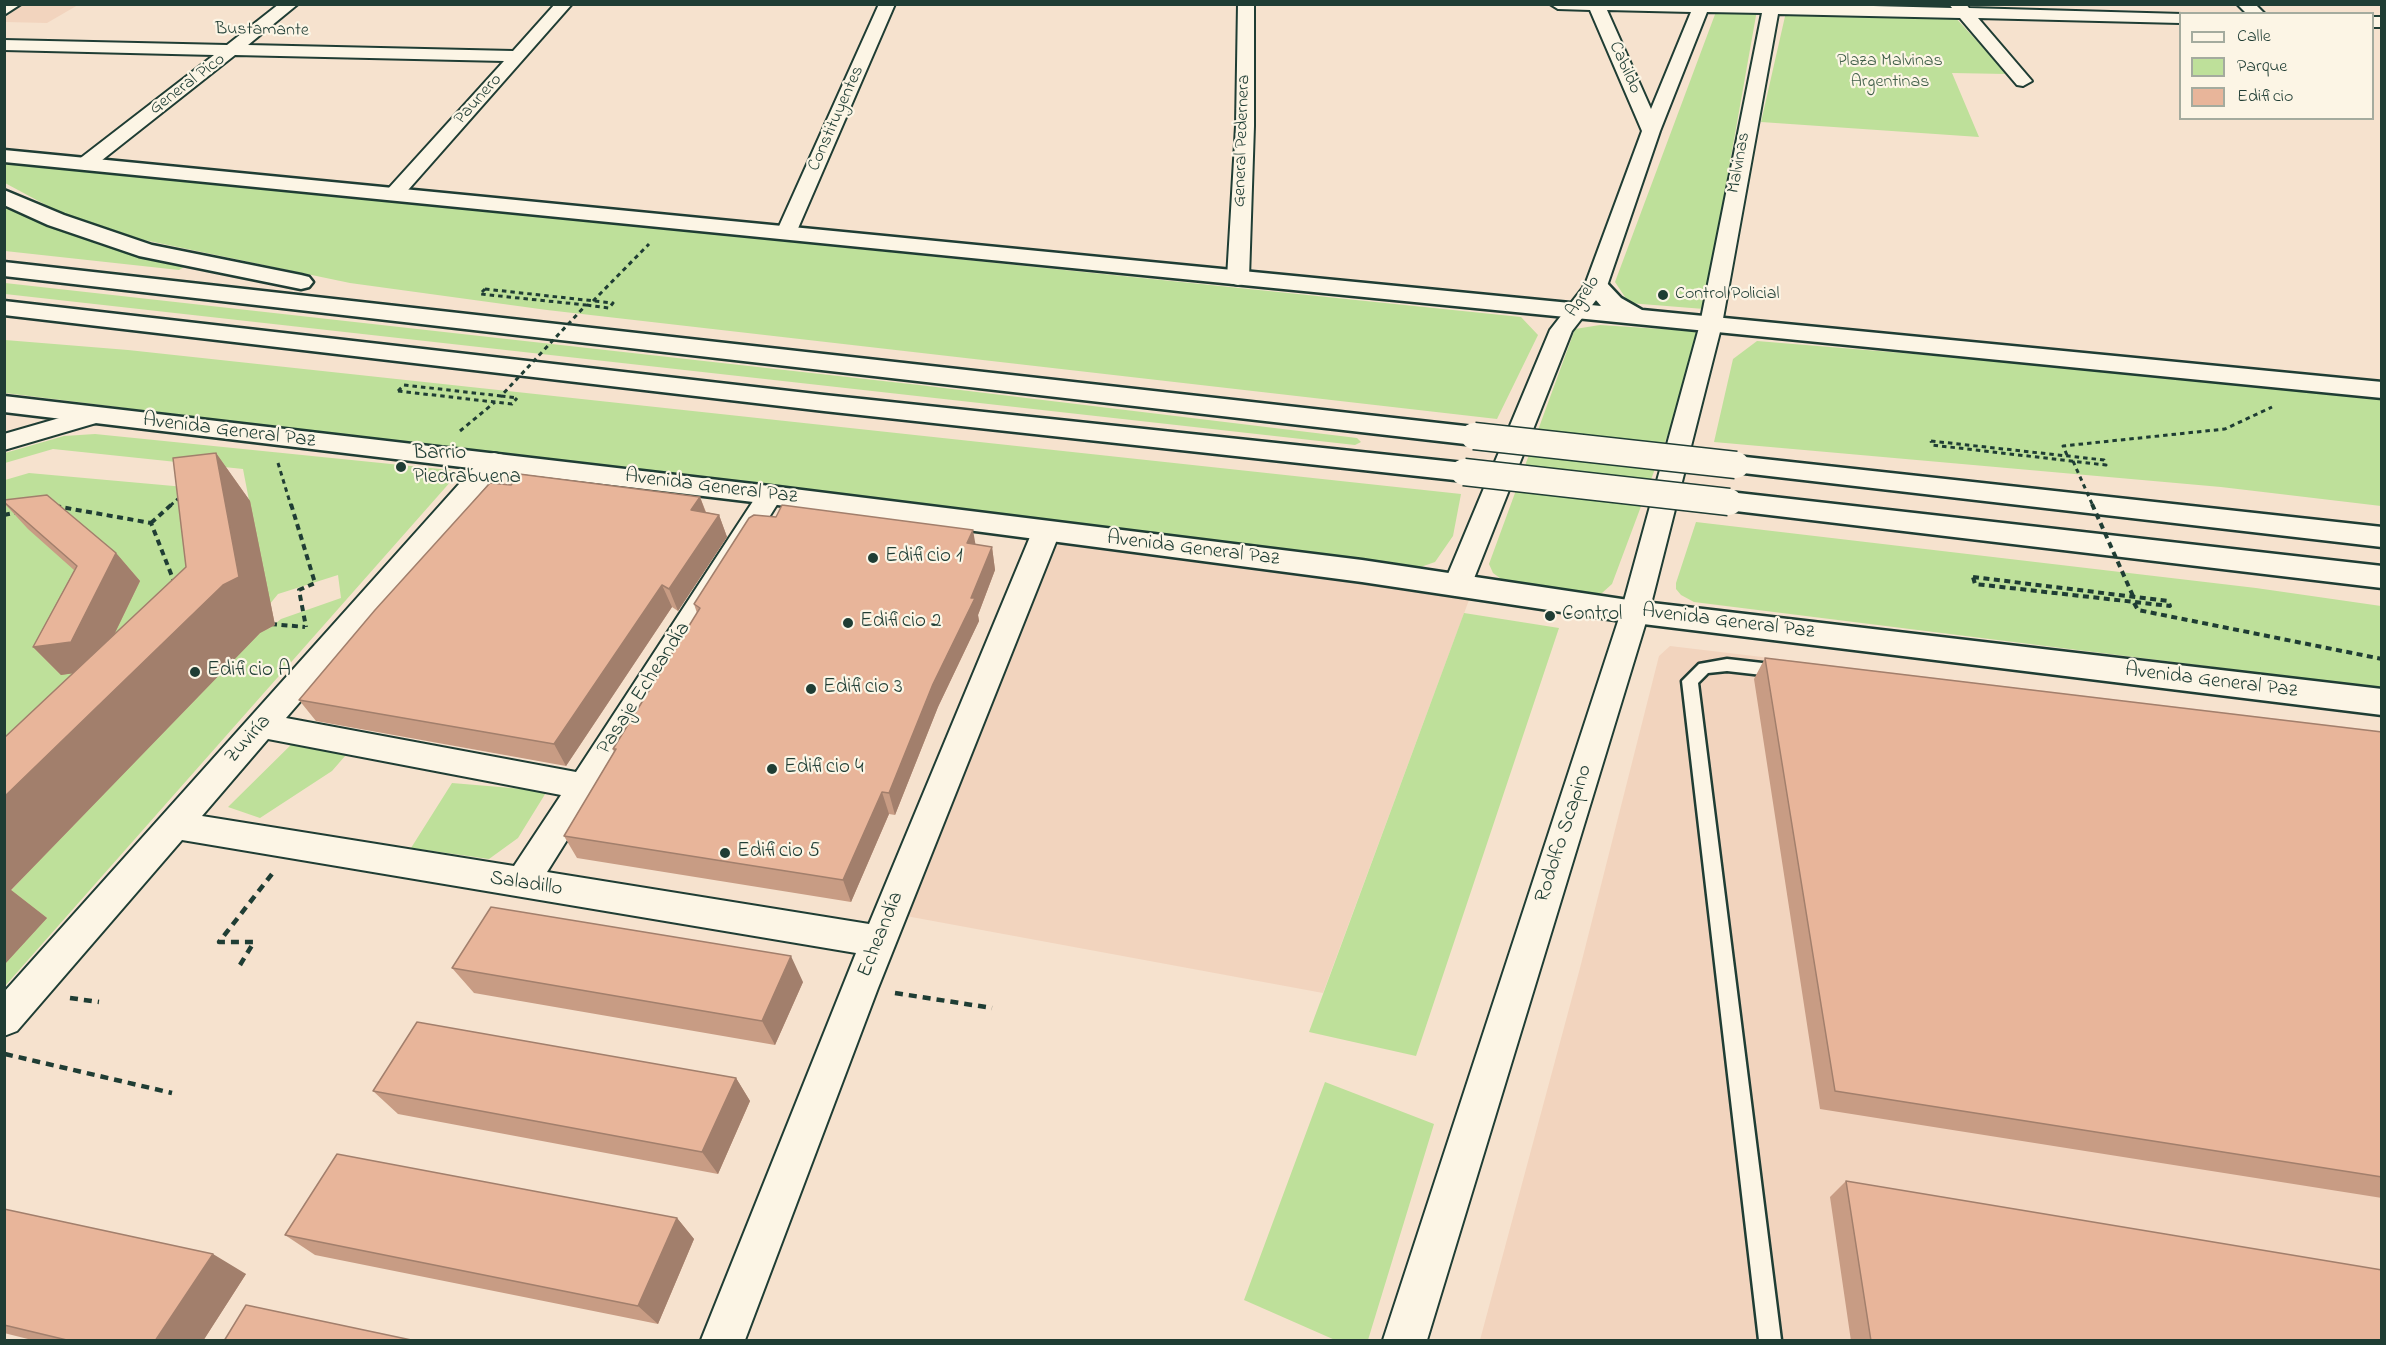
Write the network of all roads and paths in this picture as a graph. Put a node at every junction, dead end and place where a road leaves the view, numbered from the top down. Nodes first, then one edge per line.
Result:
1 (13, 4) edge
2 (290, 4) edge
3 (564, 4) edge
4 (887, 4) edge
5 (1246, 4) edge
6 (1558, 4) edge
7 (1596, 5) edge
8 (1701, 5) edge
9 (1774, 6) edge
10 (1961, 9) edge
11 (4, 10) edge
12 (2179, 18) edge
13 (4, 45) edge
14 (234, 50) junction
15 (519, 56) junction
16 (2023, 81) dead end
17 (1651, 131) junction
18 (4, 156) edge
19 (85, 164) junction
20 (394, 194) junction
21 (4, 196) edge
22 (786, 233) junction
23 (652, 242) dead end
24 (4, 269) edge
25 (1238, 278) junction
26 (1596, 286) junction
27 (593, 301) junction
28 (586, 305) junction
29 (4, 308) edge
30 (1576, 311) junction
31 (1638, 318) junction
32 (490, 323) junction
33 (1711, 324) junction
34 (4, 331) edge
35 (334, 346) junction
36 (2321, 384) junction
37 (2382, 390) edge
38 (501, 396) junction
39 (495, 402) junction
40 (4, 404) edge
41 (94, 416) junction
42 (270, 437) junction
43 (4, 442) edge
44 (431, 454) junction
45 (2067, 455) junction
46 (494, 461) junction
47 (2073, 461) junction
48 (184, 494) edge
49 (770, 495) junction
50 (2016, 496) junction
51 (47, 507) edge
52 (26, 511) edge
53 (4, 515) edge
54 (2382, 519) edge
55 (151, 523) junction
56 (1046, 532) junction
57 (2382, 537) edge
58 (2230, 560) junction
59 (2382, 577) edge
60 (1975, 584) joint
61 (1457, 586) junction
62 (2382, 588) edge
63 (177, 594) edge
64 (2133, 596) junction
65 (2134, 602) junction
66 (1635, 612) junction
67 (260, 624) dead end
68 (305, 627) junction
69 (346, 632) junction
70 (2382, 659) edge
71 (1798, 673) edge
72 (2382, 702) edge
73 (262, 726) junction
74 (583, 786) junction
75 (174, 825) junction
76 (295, 845) junction
77 (521, 884) junction
78 (879, 941) junction
79 (240, 965) dead end
80 (860, 988) junction
81 (992, 1008) dead end
82 (4, 1019) edge
83 (4, 1054) edge
84 (172, 1093) dead end
85 (723, 1341) edge
86 (1405, 1341) edge
87 (1770, 1341) edge

1 - 11 street
2 - 14 street, General Pico
3 - 15 street, Paunero
4 - 22 street, Constituyentes
5 - 25 street, General Pedernera
6 - 7 street
7 - 8 street
7 - 17 street, Cabildo
8 - 9 street
8 - 17 street, Agrelo
9 - 10 street
9 - 33 street, Malvinas
10 - 12 street
10 - 16 street
13 - 14 street, Bustamante
14 - 15 street, Bustamante
14 - 19 street, General Pico
15 - 20 street, Paunero
17 - 26 street, Agrelo
18 - 19 main road
19 - 20 main road
20 - 22 main road
21 - 32 main road
22 - 25 main road
23 - 27 path
24 - 32 main road
25 - 30 main road
26 - 30 street, Agrelo
26 - 31 main road
27 - 28 path, bridge
27 - 28 path, bridge
28 - 38 path, bridge
29 - 35 main road
30 - 31 main road
30 - 61 street, Agrelo
31 - 33 main road
32 - 50 main road, bridge
33 - 36 main road
33 - 66 street, Rodolfo Scapino
34 - 35 main road
35 - 58 main road, bridge
36 - 37 main road
36 - 45 path
38 - 39 path
38 - 39 path, bridge
39 - 44 path
40 - 41 main road, Avenida General Paz
41 - 42 main road, Avenida General Paz
41 - 43 street
42 - 44 main road, Avenida General Paz
42 - 68 path
44 - 46 main road, Avenida General Paz
45 - 47 path
45 - 47 path
46 - 49 main road, Avenida General Paz
46 - 69 street, Zuviría
47 - 64 path, bridge
48 - 55 path
49 - 56 main road, Avenida General Paz
49 - 74 street, Pasaje Echeandía
50 - 54 main road
50 - 57 main road
51 - 55 path
52 - 53 path
55 - 63 path
56 - 61 main road, Avenida General Paz
56 - 78 street, Echeandía
58 - 59 main road
58 - 62 main road
60 - 64 path
60 - 65 path
61 - 66 main road, Avenida General Paz
64 - 65 path
65 - 70 path
66 - 72 main road, Avenida General Paz
66 - 86 street, Rodolfo Scapino
67 - 68 path
68 - 69 path
69 - 73 street, Zuviría
71 - 87 lane
73 - 74 street
73 - 75 street, Zuviría
74 - 77 street, Pasaje Echeandía
75 - 76 street, Saladillo
75 - 82 street, Zuviría
76 - 77 street, Saladillo
76 - 79 path
77 - 78 street, Saladillo
78 - 80 street, Echeandía
80 - 81 path
80 - 85 street, Echeandía
83 - 84 path

